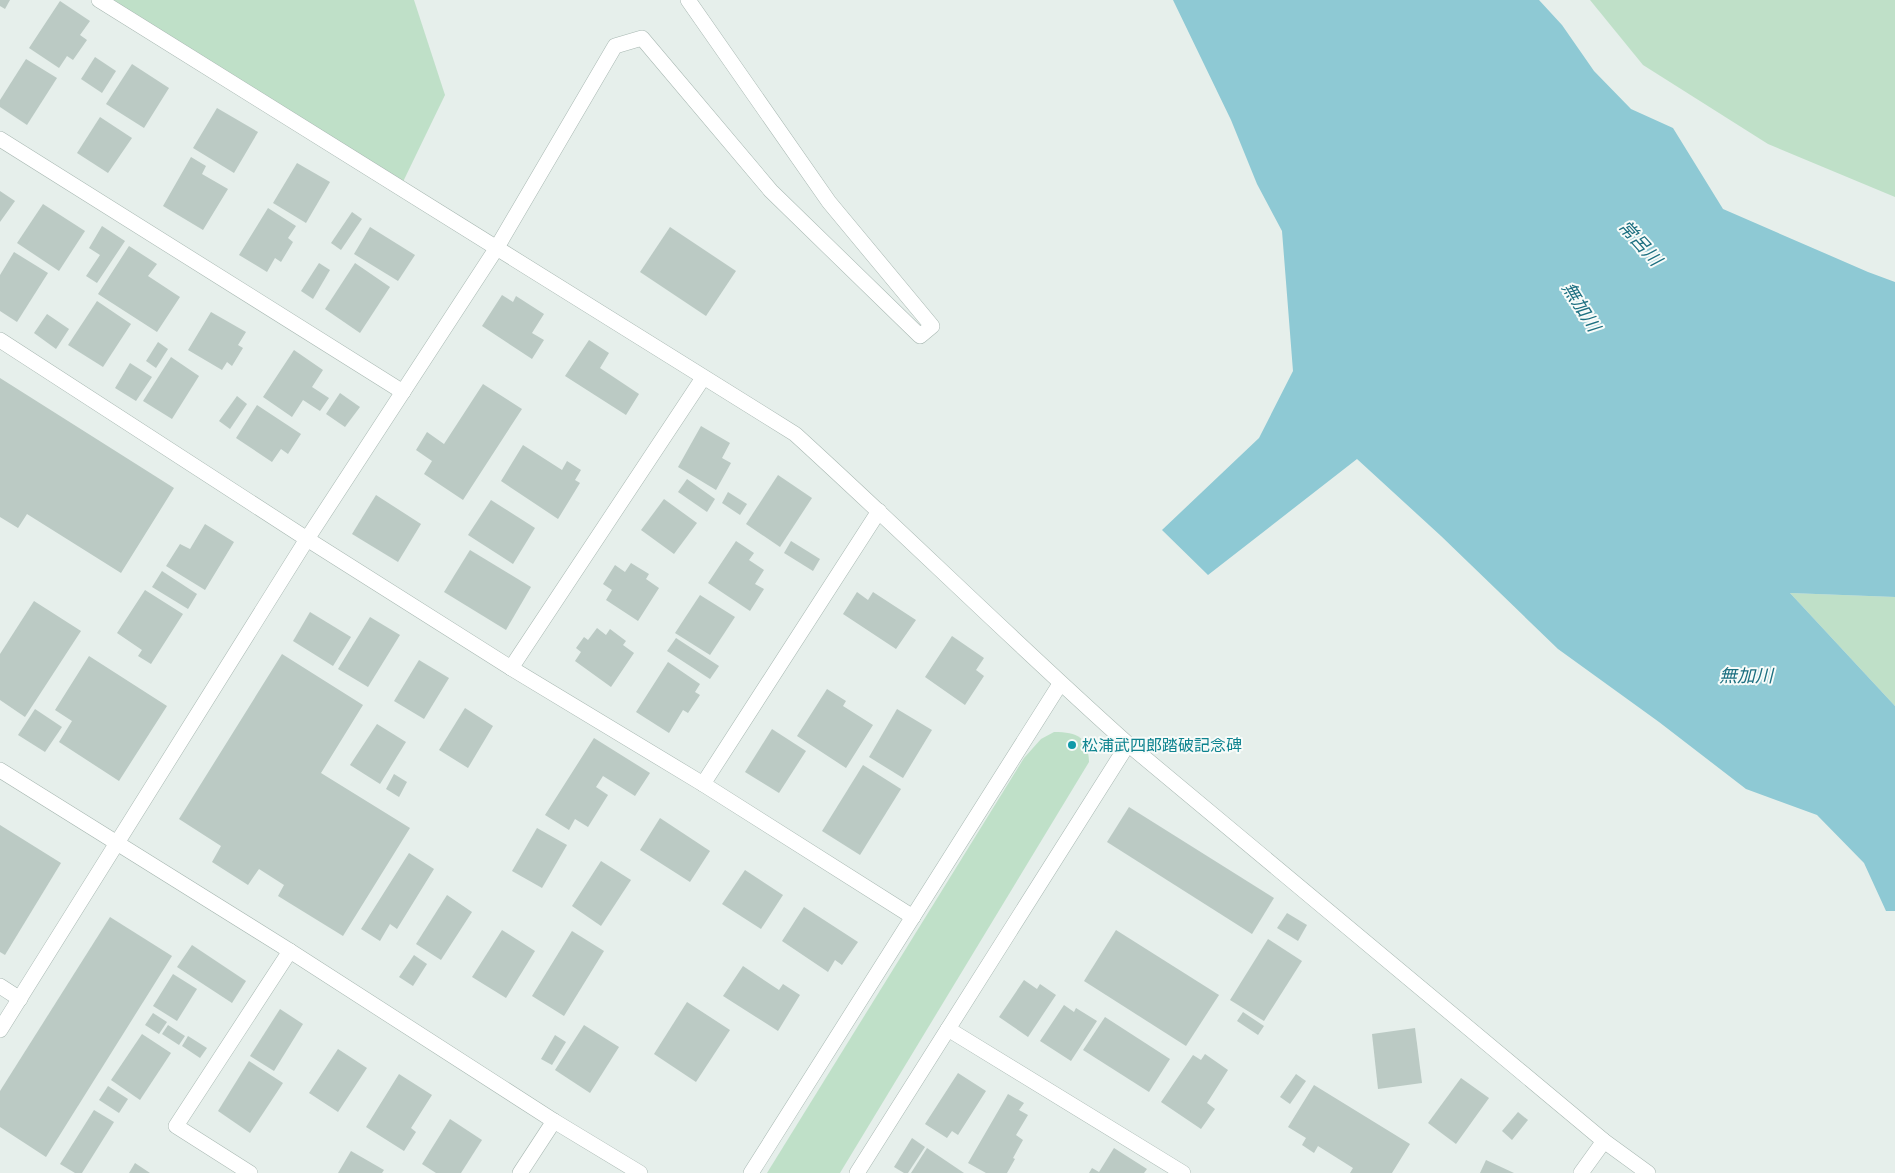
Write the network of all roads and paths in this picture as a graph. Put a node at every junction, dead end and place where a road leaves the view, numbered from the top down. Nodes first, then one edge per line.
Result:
1 (99, 0) edge
2 (688, 0) edge
3 (0, 139) edge
4 (496, 249) junction
5 (0, 340) edge
6 (703, 378) junction
7 (404, 392) junction
8 (879, 511) junction
9 (308, 539) junction
10 (511, 668) junction
11 (1060, 684) junction
12 (1128, 744) junction
13 (0, 770) edge
14 (704, 784) junction
15 (117, 843) junction
16 (912, 917) junction
17 (290, 951) junction
18 (0, 986) edge
19 (20, 999) junction
20 (948, 1029) junction
21 (0, 1030) edge
22 (554, 1121) junction
23 (1604, 1142) junction
24 (250, 1173) edge
25 (520, 1173) edge
26 (640, 1173) edge
27 (751, 1173) edge
28 (857, 1173) edge
29 (1183, 1173) edge
30 (1581, 1173) edge
31 (1648, 1173) edge

1 - 4 street
2 - 4 street
3 - 7 street
4 - 6 street
4 - 7 street
5 - 9 street
6 - 8 street
6 - 10 street
7 - 9 street
8 - 11 street
8 - 14 street
9 - 10 street
9 - 15 street
10 - 14 street
11 - 12 street
11 - 16 street
12 - 20 street
12 - 23 street
13 - 15 street
14 - 16 street
15 - 17 street
15 - 19 street
16 - 27 street
17 - 22 street
17 - 24 street
18 - 19 street
19 - 21 street
20 - 28 street
20 - 29 street
22 - 25 street
22 - 26 street
23 - 30 street
23 - 31 street

